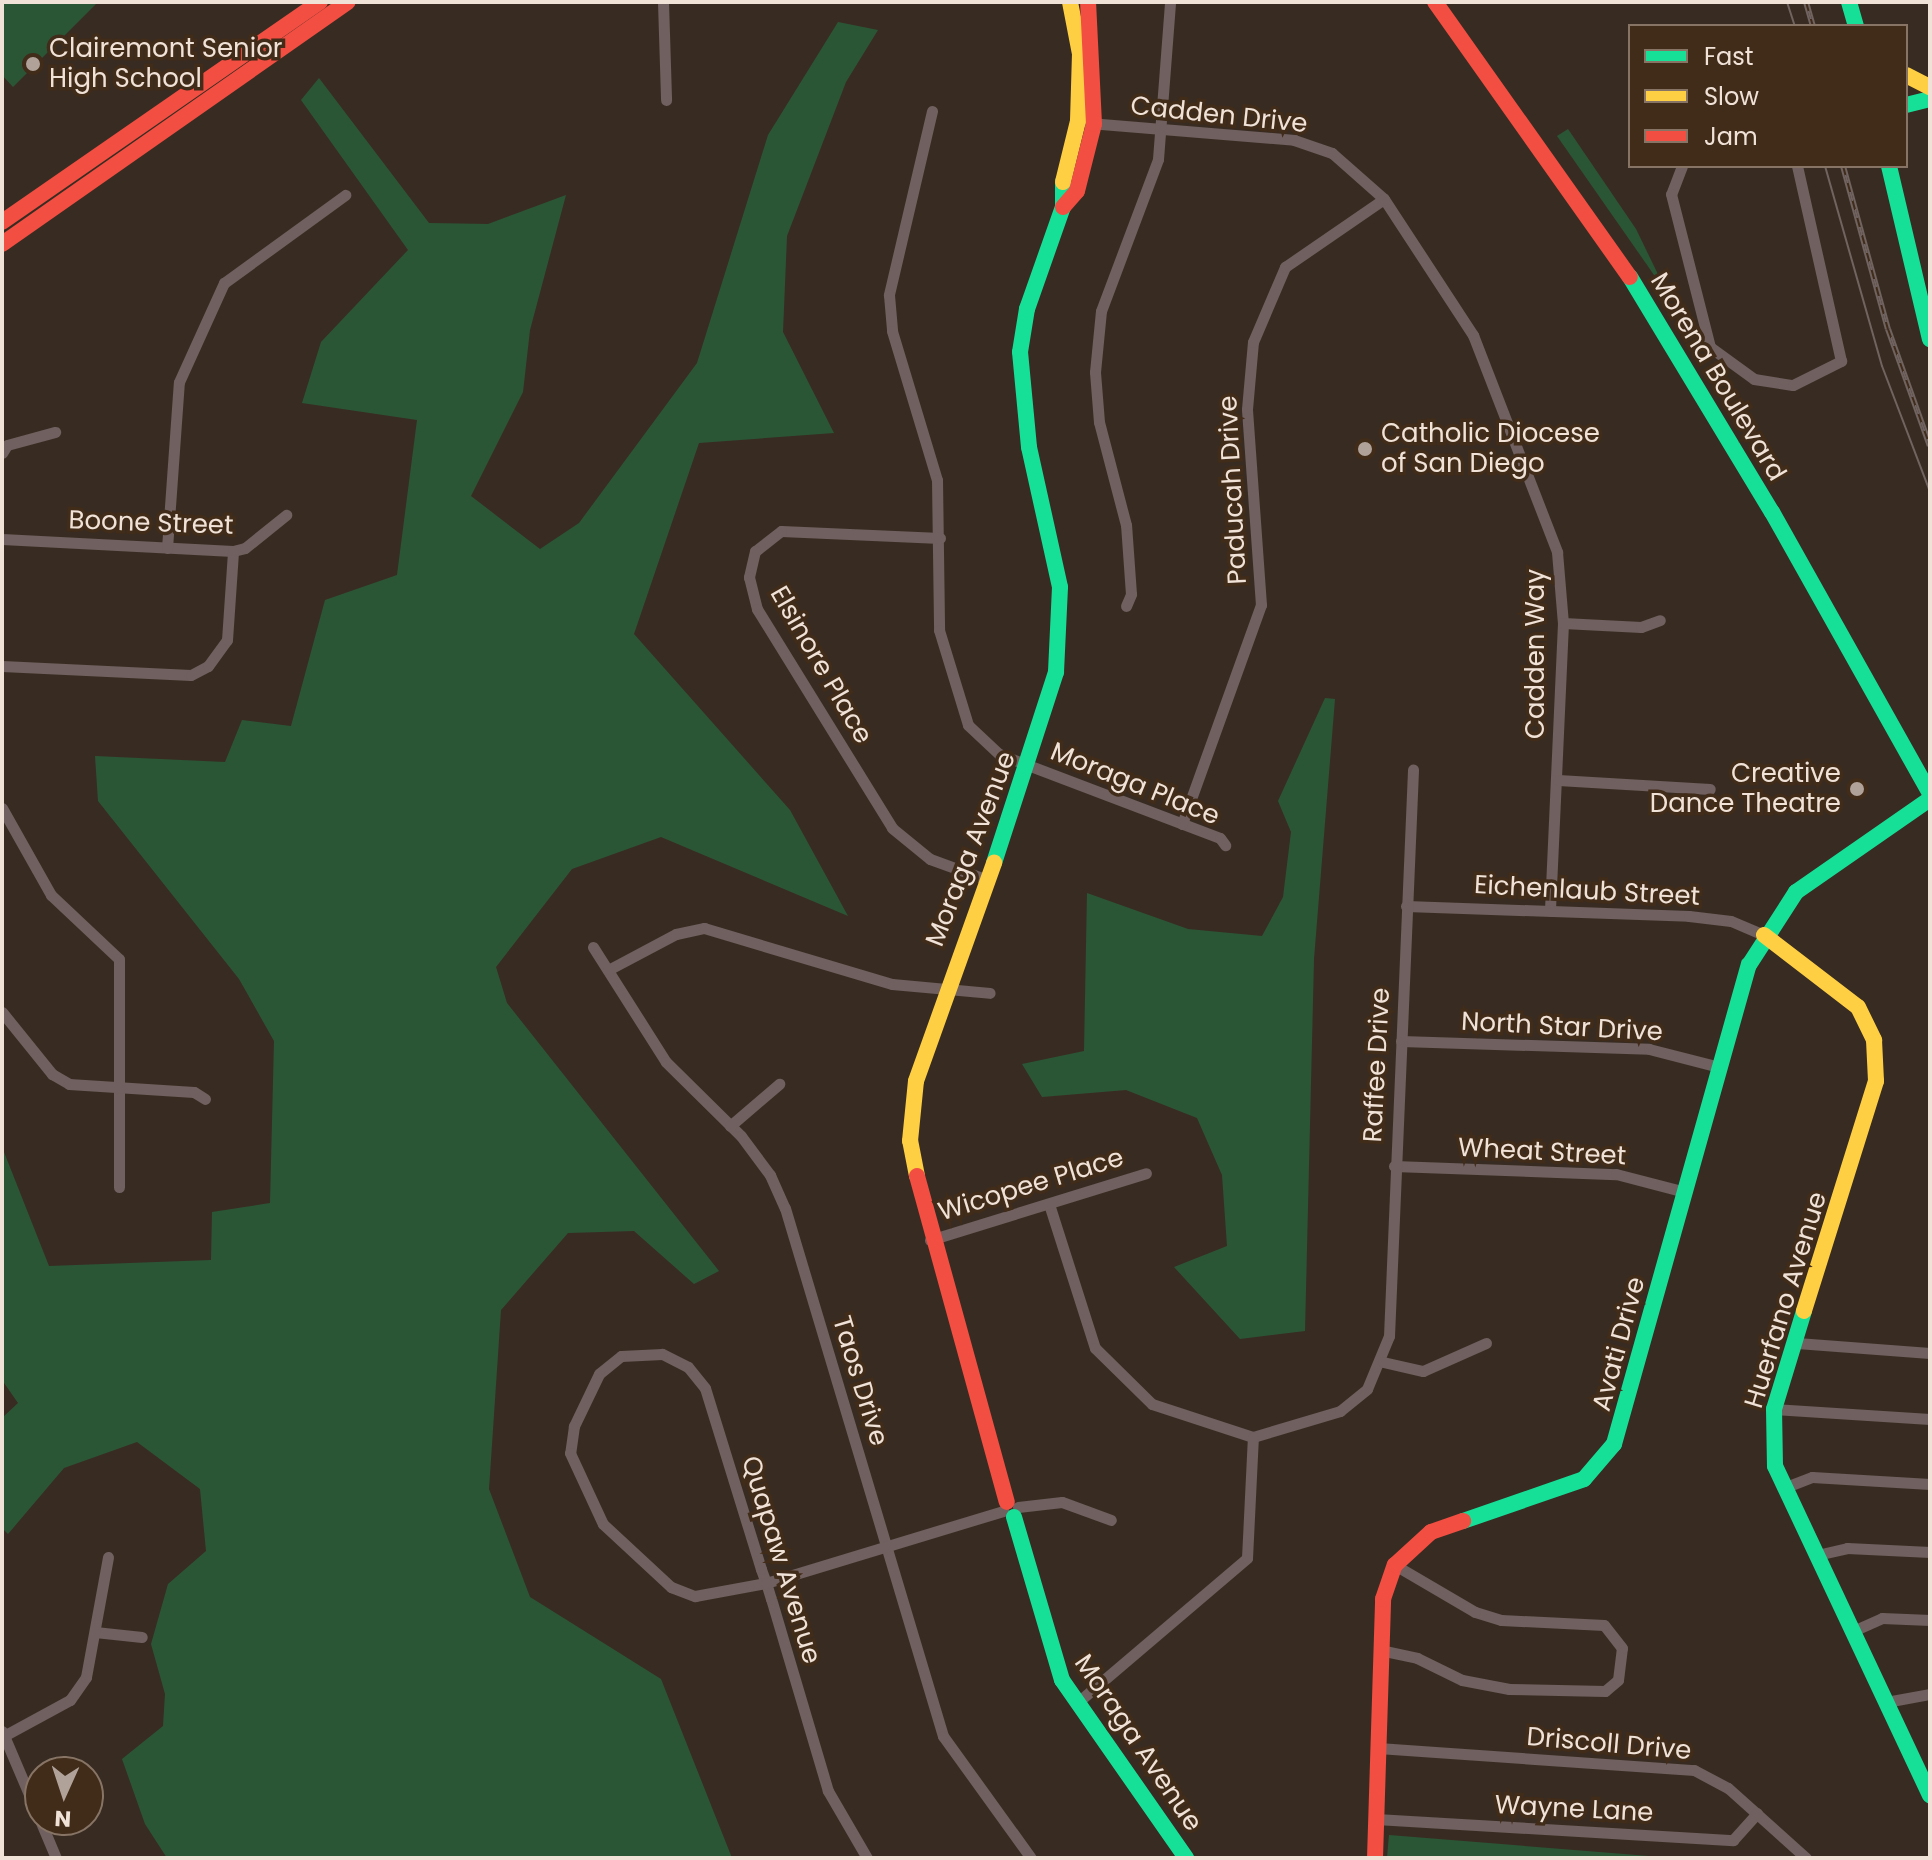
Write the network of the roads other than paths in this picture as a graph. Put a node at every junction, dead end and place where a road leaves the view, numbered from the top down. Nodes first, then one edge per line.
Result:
1 (320, 2) edge
2 (348, 2) edge
3 (663, 2) edge
4 (1070, 2) edge
5 (1088, 2) edge
6 (1170, 2) edge
7 (1436, 3) edge
8 (1908, 76) edge
9 (1930, 87) edge
10 (1930, 99) edge
11 (666, 100) dead end
12 (1908, 104) edge
13 (932, 111) dead end
14 (1086, 122) junction
15 (1159, 129) junction
16 (1681, 168) edge
17 (1797, 168) edge
18 (1889, 168) edge
19 (345, 195) dead end
20 (1384, 199) junction
21 (2, 222) edge
22 (2, 244) edge
23 (1930, 339) edge
24 (55, 432) dead end
25 (2, 453) edge
26 (286, 515) dead end
27 (940, 538) junction
28 (2, 539) edge
29 (167, 548) junction
30 (233, 551) junction
31 (1126, 606) dead end
32 (1660, 620) dead end
33 (1563, 623) junction
34 (2, 666) edge
35 (1028, 765) junction
36 (1413, 770) dead end
37 (1558, 780) junction
38 (1710, 789) dead end
39 (1930, 797) edge
40 (2, 808) edge
41 (1182, 824) junction
42 (1225, 845) dead end
43 (985, 879) junction
44 (1406, 906) junction
45 (1550, 911) junction
46 (1764, 935) junction
47 (593, 947) dead end
48 (608, 970) junction
49 (945, 988) junction
50 (990, 993) dead end
51 (2, 1012) edge
52 (1401, 1041) junction
53 (1719, 1067) junction
54 (779, 1084) dead end
55 (119, 1089) junction
56 (205, 1099) dead end
57 (730, 1126) junction
58 (1394, 1166) junction
59 (1146, 1173) dead end
60 (119, 1187) dead end
61 (1685, 1192) junction
62 (1049, 1204) junction
63 (930, 1240) junction
64 (1486, 1343) dead end
65 (1797, 1343) junction
66 (1930, 1353) edge
67 (1383, 1362) junction
68 (1774, 1409) junction
69 (1930, 1419) edge
70 (1253, 1437) junction
71 (1930, 1484) edge
72 (1786, 1487) junction
73 (1011, 1509) junction
74 (1111, 1520) dead end
75 (888, 1547) junction
76 (1930, 1552) edge
77 (1817, 1555) junction
78 (108, 1557) dead end
79 (1395, 1565) junction
80 (766, 1583) junction
81 (1930, 1620) edge
82 (1853, 1631) junction
83 (95, 1632) junction
84 (142, 1637) dead end
85 (1380, 1650) junction
86 (1930, 1694) edge
87 (1078, 1702) junction
88 (1886, 1702) junction
89 (3, 1734) edge
90 (1378, 1748) junction
91 (1924, 1768) edge
92 (24, 1783) edge
93 (1930, 1795) edge
94 (1757, 1813) junction
95 (1376, 1819) junction
96 (47, 1836) edge
97 (56, 1858) edge
98 (867, 1858) edge
99 (1031, 1858) edge
100 (1186, 1858) edge
101 (1375, 1858) edge
102 (1806, 1858) edge

1 - 21 main road
2 - 22 main road
3 - 11 street
4 - 14 main road, Moraga Avenue
5 - 14 main road, Moraga Avenue
6 - 15 street
7 - 39 main road, Morena Boulevard
8 - 9 main road
10 - 12 main road
13 - 27 street, Moraga Place
14 - 15 street, Cadden Drive
14 - 35 main road, Moraga Avenue
15 - 20 street, Cadden Drive
15 - 31 street
16 - 17 street
18 - 23 main road
19 - 29 street
20 - 33 street, Cadden Way
20 - 41 street, Paducah Drive
24 - 25 street
26 - 30 street, Boone Street
27 - 35 street, Moraga Place
27 - 43 street, Elsinore Place
28 - 29 street, Boone Street
29 - 30 street, Boone Street
30 - 34 street
32 - 33 street
33 - 37 street, Cadden Way
35 - 41 street, Moraga Place
35 - 43 main road, Moraga Avenue
36 - 44 street, Raffee Drive
37 - 38 street
37 - 45 street, Cadden Way
39 - 46 main road, Avati Drive
40 - 55 street
41 - 42 street, Moraga Place
43 - 49 main road, Moraga Avenue
44 - 45 street, Eichenlaub Street
44 - 52 street, Raffee Drive
45 - 46 street, Eichenlaub Street
46 - 53 main road, Avati Drive
46 - 65 main road, Huerfano Avenue
47 - 48 street, Taos Drive
48 - 49 street
48 - 57 street, Taos Drive
49 - 50 street
49 - 63 main road, Moraga Avenue
51 - 55 street
52 - 53 street, North Star Drive
52 - 58 street, Raffee Drive
53 - 61 main road, Avati Drive
54 - 57 street
55 - 56 street
55 - 60 street
57 - 75 street, Taos Drive
58 - 61 street, Wheat Street
58 - 67 street, Raffee Drive
59 - 62 street, Wicopee Place
61 - 79 main road, Avati Drive
62 - 63 street, Wicopee Place
62 - 70 street
63 - 73 main road, Moraga Avenue
64 - 67 street
65 - 66 street
65 - 68 main road, Huerfano Avenue
67 - 70 street
68 - 69 street
68 - 72 main road, Huerfano Avenue
70 - 87 street
71 - 72 street
72 - 77 main road, Huerfano Avenue
73 - 74 street
73 - 75 street
73 - 87 main road, Moraga Avenue
75 - 80 street
75 - 99 street, Taos Drive
76 - 77 street
77 - 82 main road, Huerfano Avenue
78 - 83 street
79 - 85 main road, Avati Drive
79 - 85 street
80 - 80 street, Quapaw Avenue
80 - 98 street, Quapaw Avenue
81 - 82 street
82 - 88 main road, Huerfano Avenue
83 - 84 street
83 - 89 street
85 - 90 main road, Avati Drive
86 - 88 street
87 - 100 main road, Moraga Avenue
88 - 91 main road, Huerfano Avenue
89 - 92 street
90 - 94 street, Driscoll Drive
90 - 95 main road, Avati Drive
91 - 93 main road, Huerfano Avenue
94 - 95 street, Wayne Lane
94 - 102 street, Driscoll Drive
95 - 101 main road, Avati Drive
96 - 97 street

